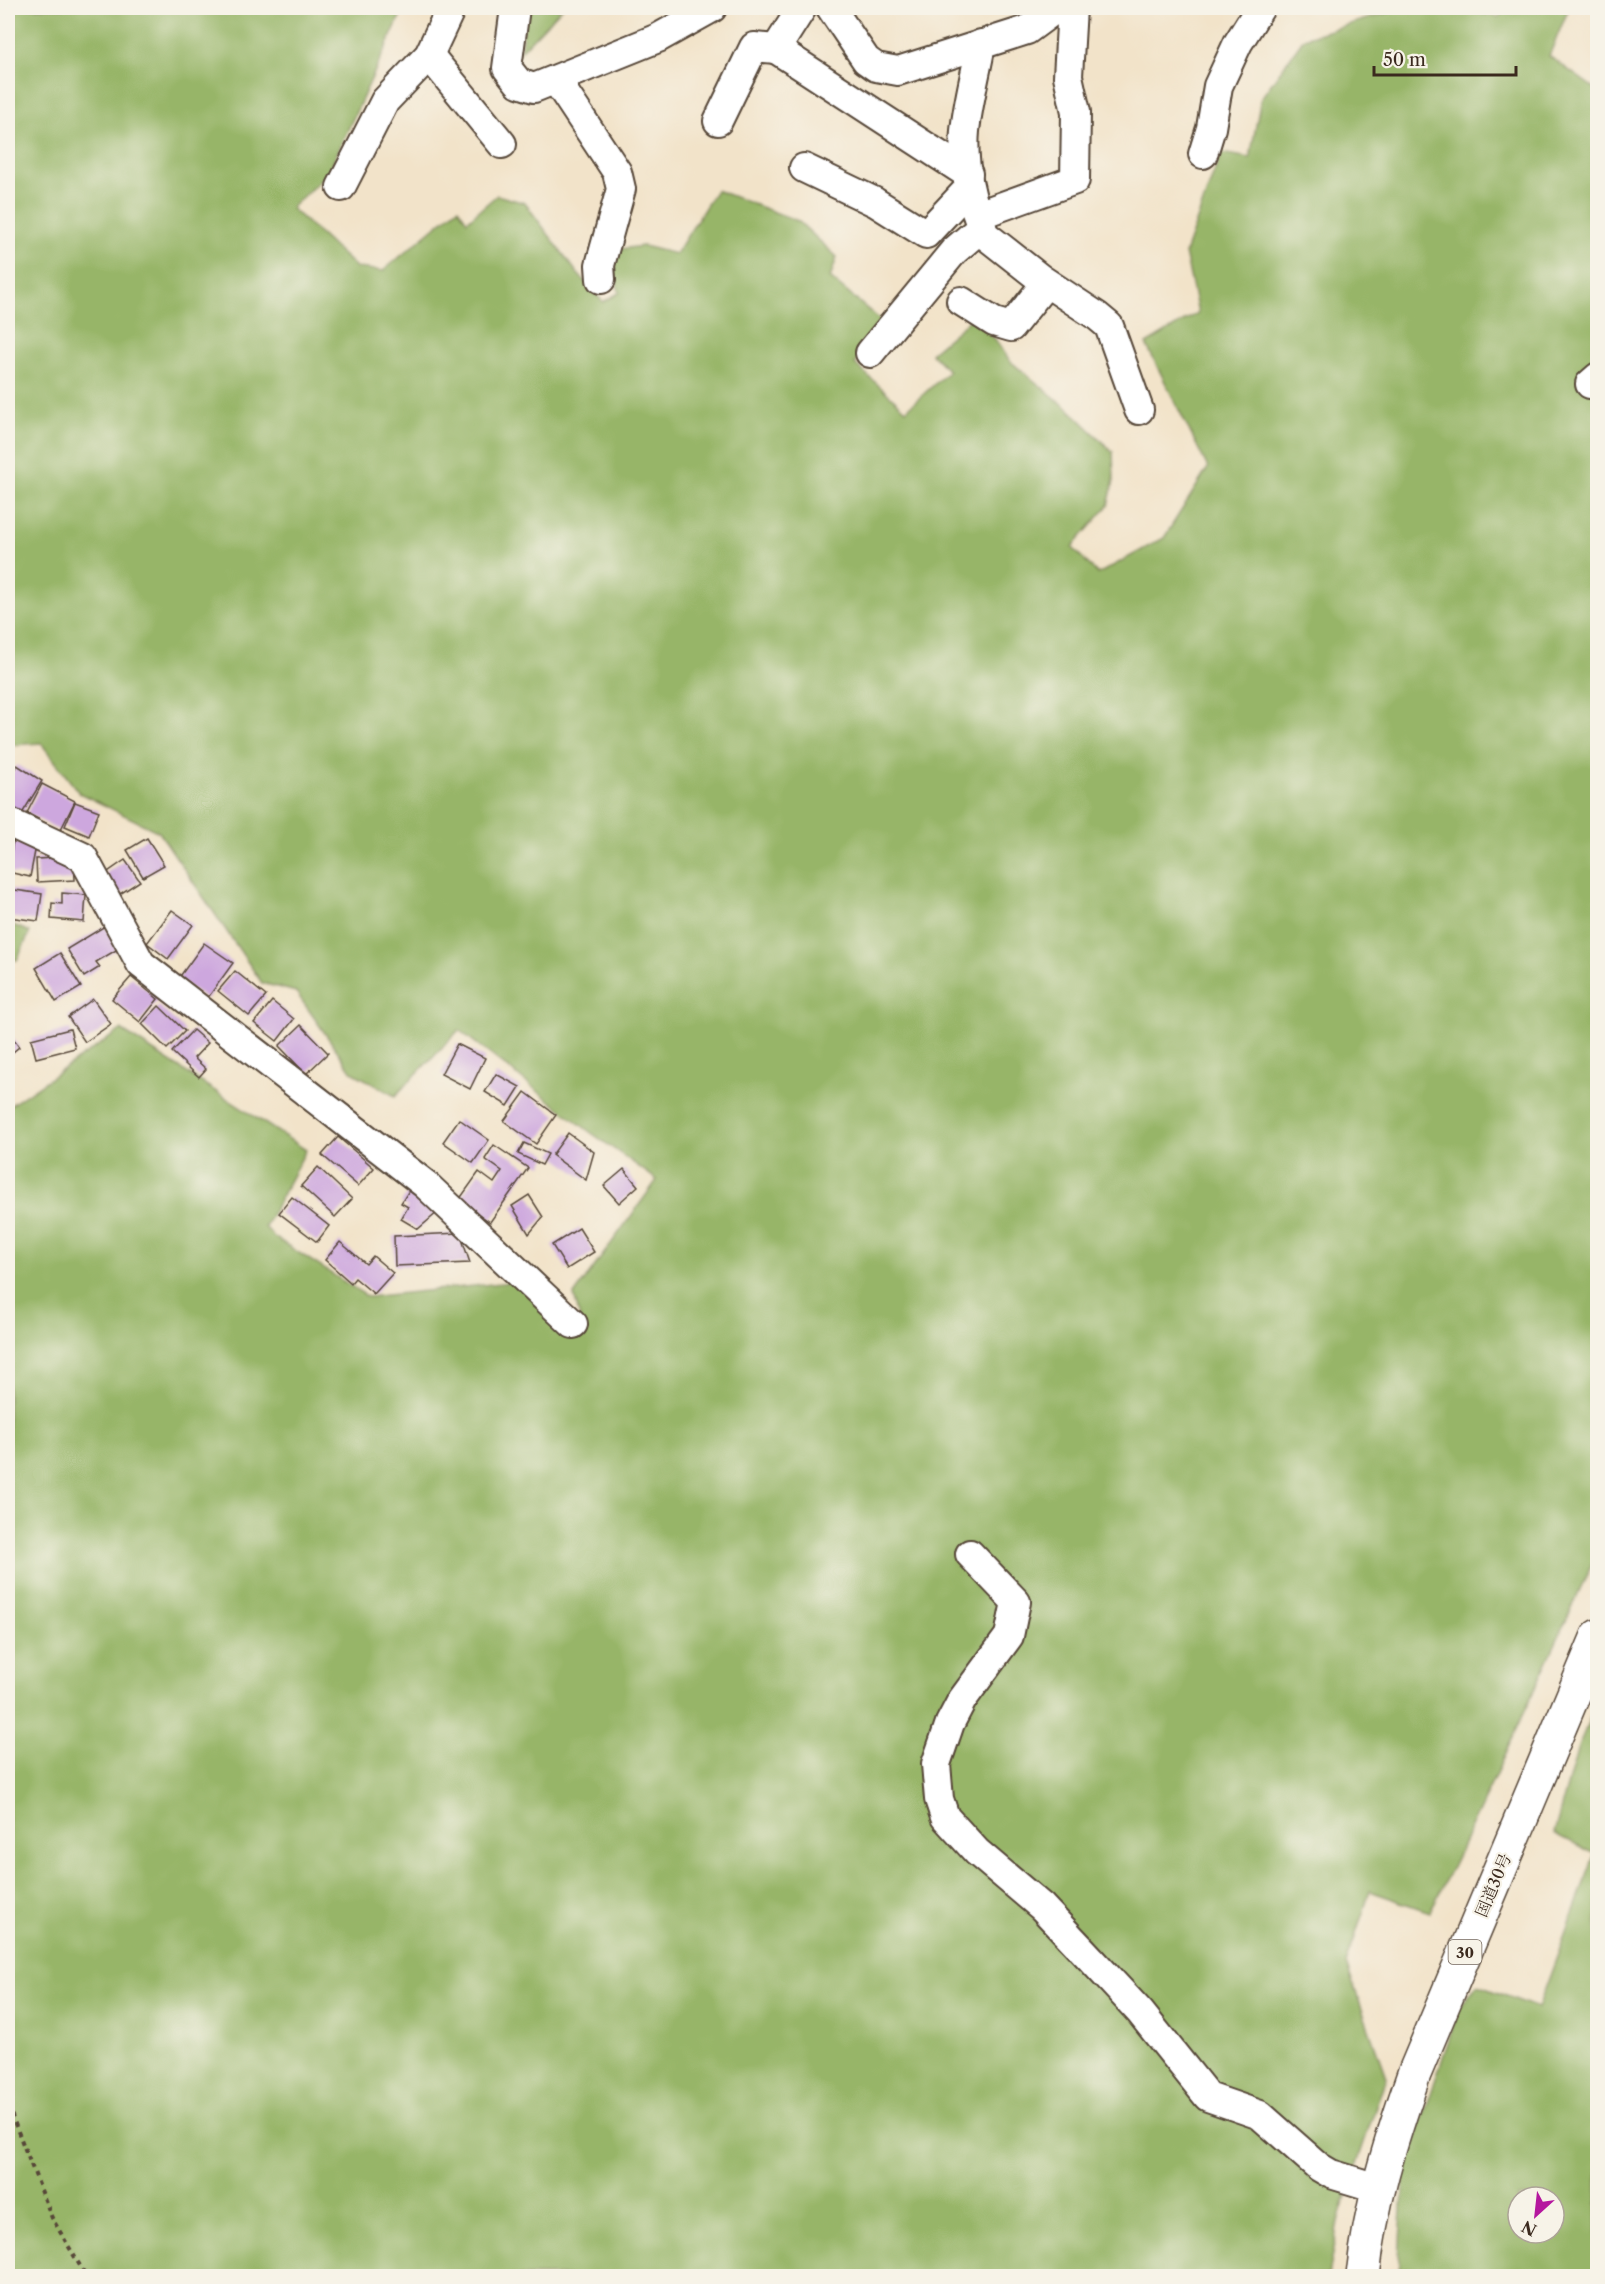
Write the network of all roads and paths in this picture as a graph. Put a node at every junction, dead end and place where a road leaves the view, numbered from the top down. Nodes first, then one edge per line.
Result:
1 (451, 8) edge
2 (515, 8) edge
3 (712, 8) edge
4 (802, 8) edge
5 (831, 8) edge
6 (1053, 8) edge
7 (1072, 8) edge
8 (1260, 8) edge
9 (981, 44) junction
10 (776, 49) junction
11 (429, 55) junction
12 (556, 80) junction
13 (718, 121) dead end
14 (502, 144) dead end
15 (1203, 154) dead end
16 (804, 168) dead end
17 (968, 181) junction
18 (341, 187) dead end
19 (980, 221) junction
20 (601, 279) dead end
21 (1046, 283) junction
22 (961, 301) dead end
23 (870, 353) dead end
24 (1139, 410) dead end
25 (8, 822) edge
26 (573, 1324) dead end
27 (970, 1554) dead end
28 (1598, 1636) edge
29 (8, 2106) edge
30 (1377, 2188) junction
31 (86, 2277) edge
32 (1363, 2277) edge

1 - 11 street
2 - 12 street
3 - 12 street
4 - 10 street
5 - 9 street
6 - 9 street
7 - 19 street
8 - 15 street
9 - 17 street
10 - 13 street
10 - 17 street
11 - 14 street
11 - 18 street
12 - 20 street
16 - 17 street
17 - 19 street
19 - 21 street
19 - 23 street
21 - 22 street
21 - 24 street
25 - 26 street
27 - 30 street
28 - 30 highway, 国道30号 / 30
29 - 31 path
30 - 32 highway, 国道30号 / 30

